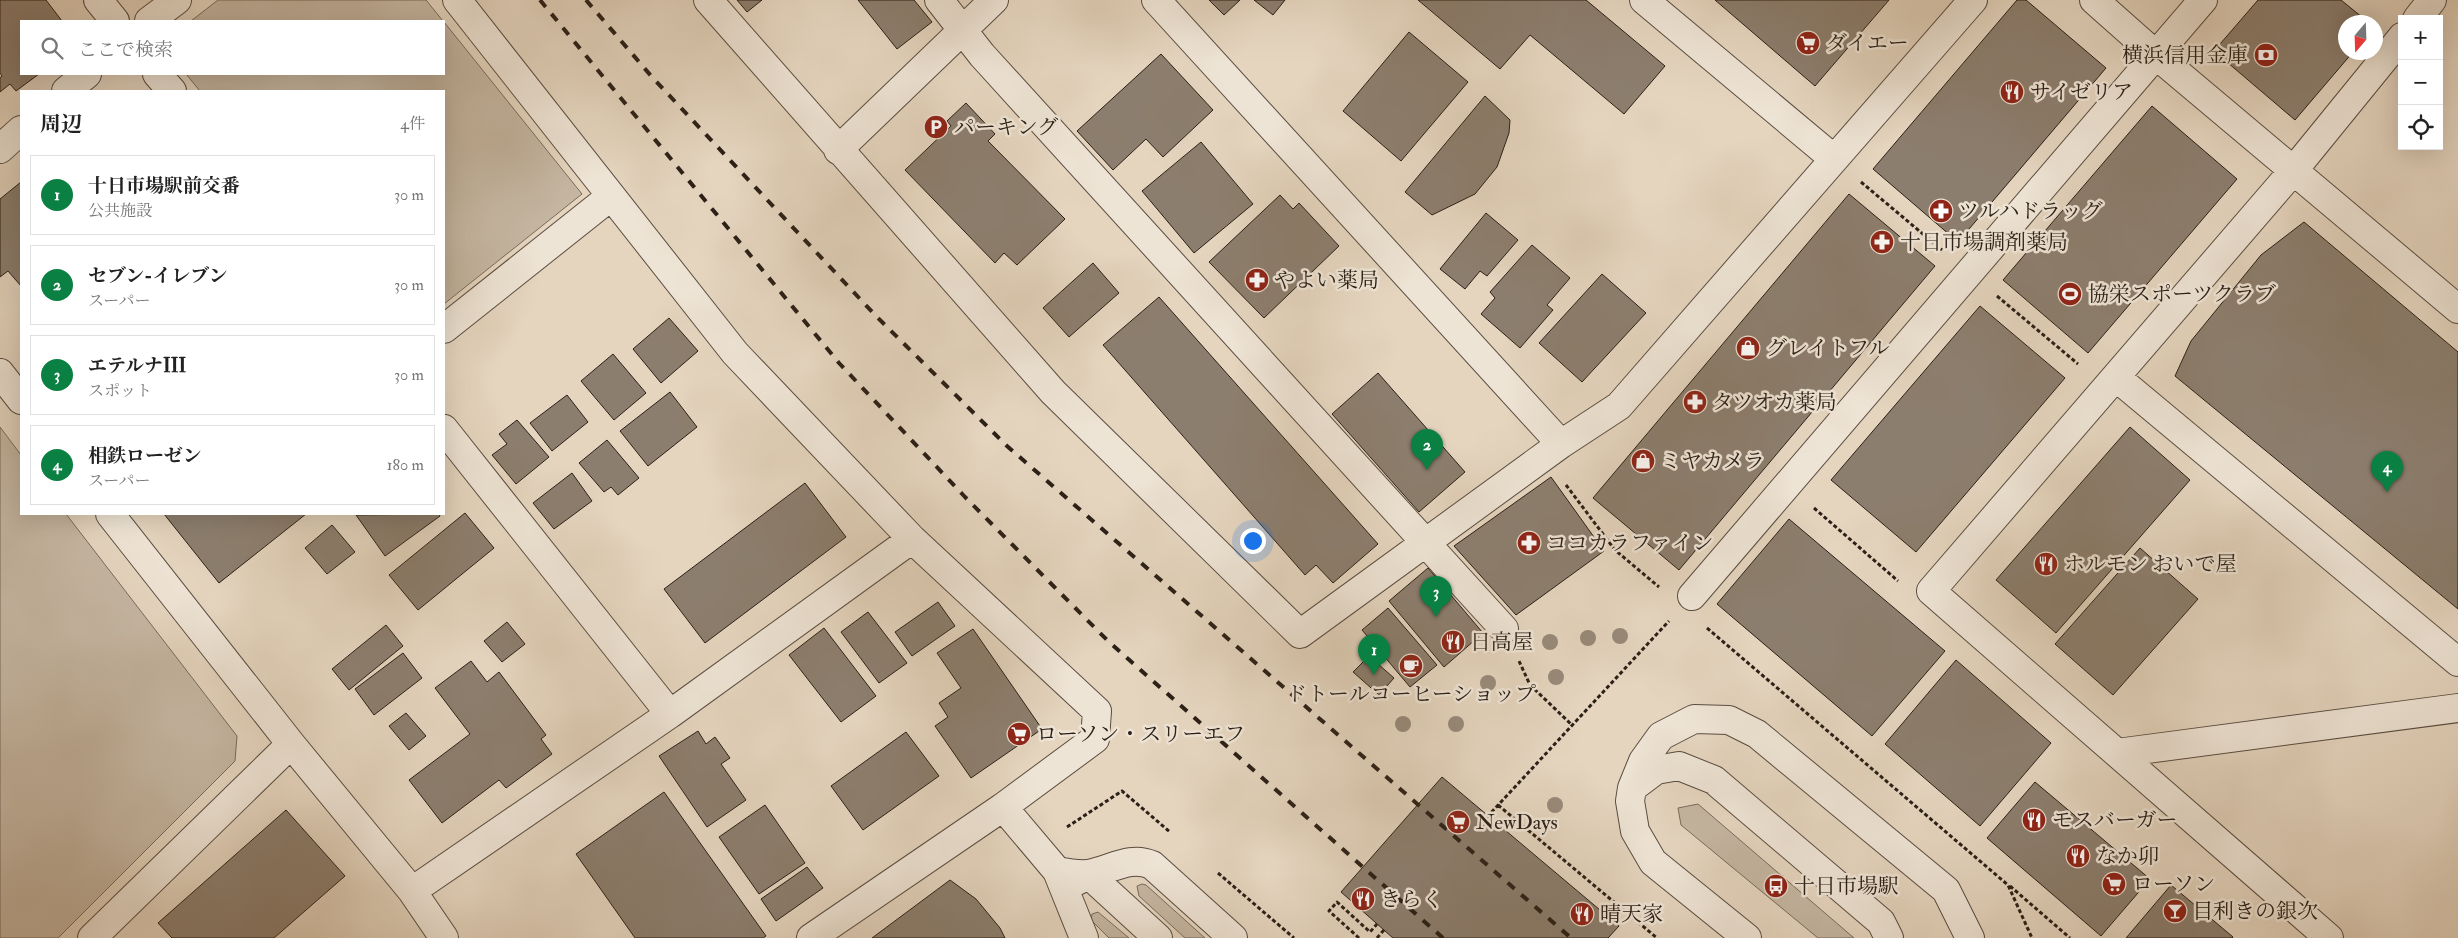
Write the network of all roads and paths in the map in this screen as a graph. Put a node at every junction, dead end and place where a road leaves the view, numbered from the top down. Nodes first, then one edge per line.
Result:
1 (98, 0) edge
2 (177, 0) edge
3 (457, 0) edge
4 (708, 0) edge
5 (939, 0) edge
6 (994, 0) edge
7 (1156, 0) edge
8 (1644, 0) edge
9 (1973, 0) edge
10 (2094, 0) edge
11 (2203, 0) edge
12 (2432, 0) edge
13 (2420, 15) edge
14 (114, 20) edge
15 (151, 20) edge
16 (961, 32) junction
17 (2398, 42) edge
18 (2156, 55) junction
19 (86, 75) edge
20 (159, 75) edge
21 (67, 90) edge
22 (171, 90) edge
23 (20, 131) edge
24 (0, 149) edge
25 (838, 150) junction
26 (1834, 159) junction
27 (2293, 171) junction
28 (610, 197) junction
29 (2458, 309) edge
30 (445, 328) edge
31 (0, 373) edge
32 (2117, 378) junction
33 (20, 399) edge
34 (445, 430) edge
35 (1552, 451) junction
36 (1787, 485) junction
37 (111, 515) edge
38 (912, 539) junction
39 (1426, 541) junction
40 (1931, 591) junction
41 (1692, 596) joint
42 (1504, 629) joint
43 (2458, 662) edge
44 (2458, 708) edge
45 (670, 714) junction
46 (1572, 725) dead end
47 (291, 744) junction
48 (2117, 754) junction
49 (1632, 788) junction
50 (1498, 805) dead end
51 (1002, 807) junction
52 (1058, 870) junction
53 (1088, 874) junction
54 (2008, 884) dead end
55 (412, 891) junction
56 (1071, 900) junction
57 (1377, 924) dead end
58 (1384, 930) dead end
59 (92, 938) edge
60 (444, 938) edge
61 (812, 938) edge
62 (1084, 938) edge
63 (1158, 938) edge
64 (1232, 938) edge
65 (1359, 938) edge
66 (1377, 938) edge
67 (1657, 938) edge
68 (1747, 938) edge
69 (1889, 938) edge
70 (1970, 938) edge
71 (2070, 938) edge
72 (2329, 938) edge

1 - 14 street
2 - 15 street
3 - 28 street
4 - 25 street
5 - 16 street
6 - 16 street
7 - 35 street
8 - 26 street
9 - 26 street
10 - 18 street
11 - 18 street
12 - 13 street
16 - 25 street
16 - 39 street
17 - 27 street
18 - 27 street
18 - 36 street
19 - 21 street
20 - 22 street
23 - 24 street
25 - 39 street
26 - 35 street
27 - 29 street
27 - 32 street
28 - 30 street
28 - 38 street
31 - 33 street
32 - 40 street
32 - 43 street
34 - 45 street
35 - 39 street
35 - 41 path
36 - 40 path
36 - 41 street
37 - 47 street
38 - 45 street
38 - 51 street
39 - 42 street
40 - 48 street
42 - 46 path
44 - 48 street
45 - 55 street
47 - 55 street
47 - 59 street
48 - 72 street
49 - 68 street
49 - 69 street
49 - 70 street
50 - 67 path
51 - 52 street
51 - 61 street
52 - 53 street
52 - 56 street
53 - 56 street
53 - 63 street
53 - 64 street
54 - 71 path
55 - 60 street
56 - 62 street
57 - 65 path
58 - 66 path

